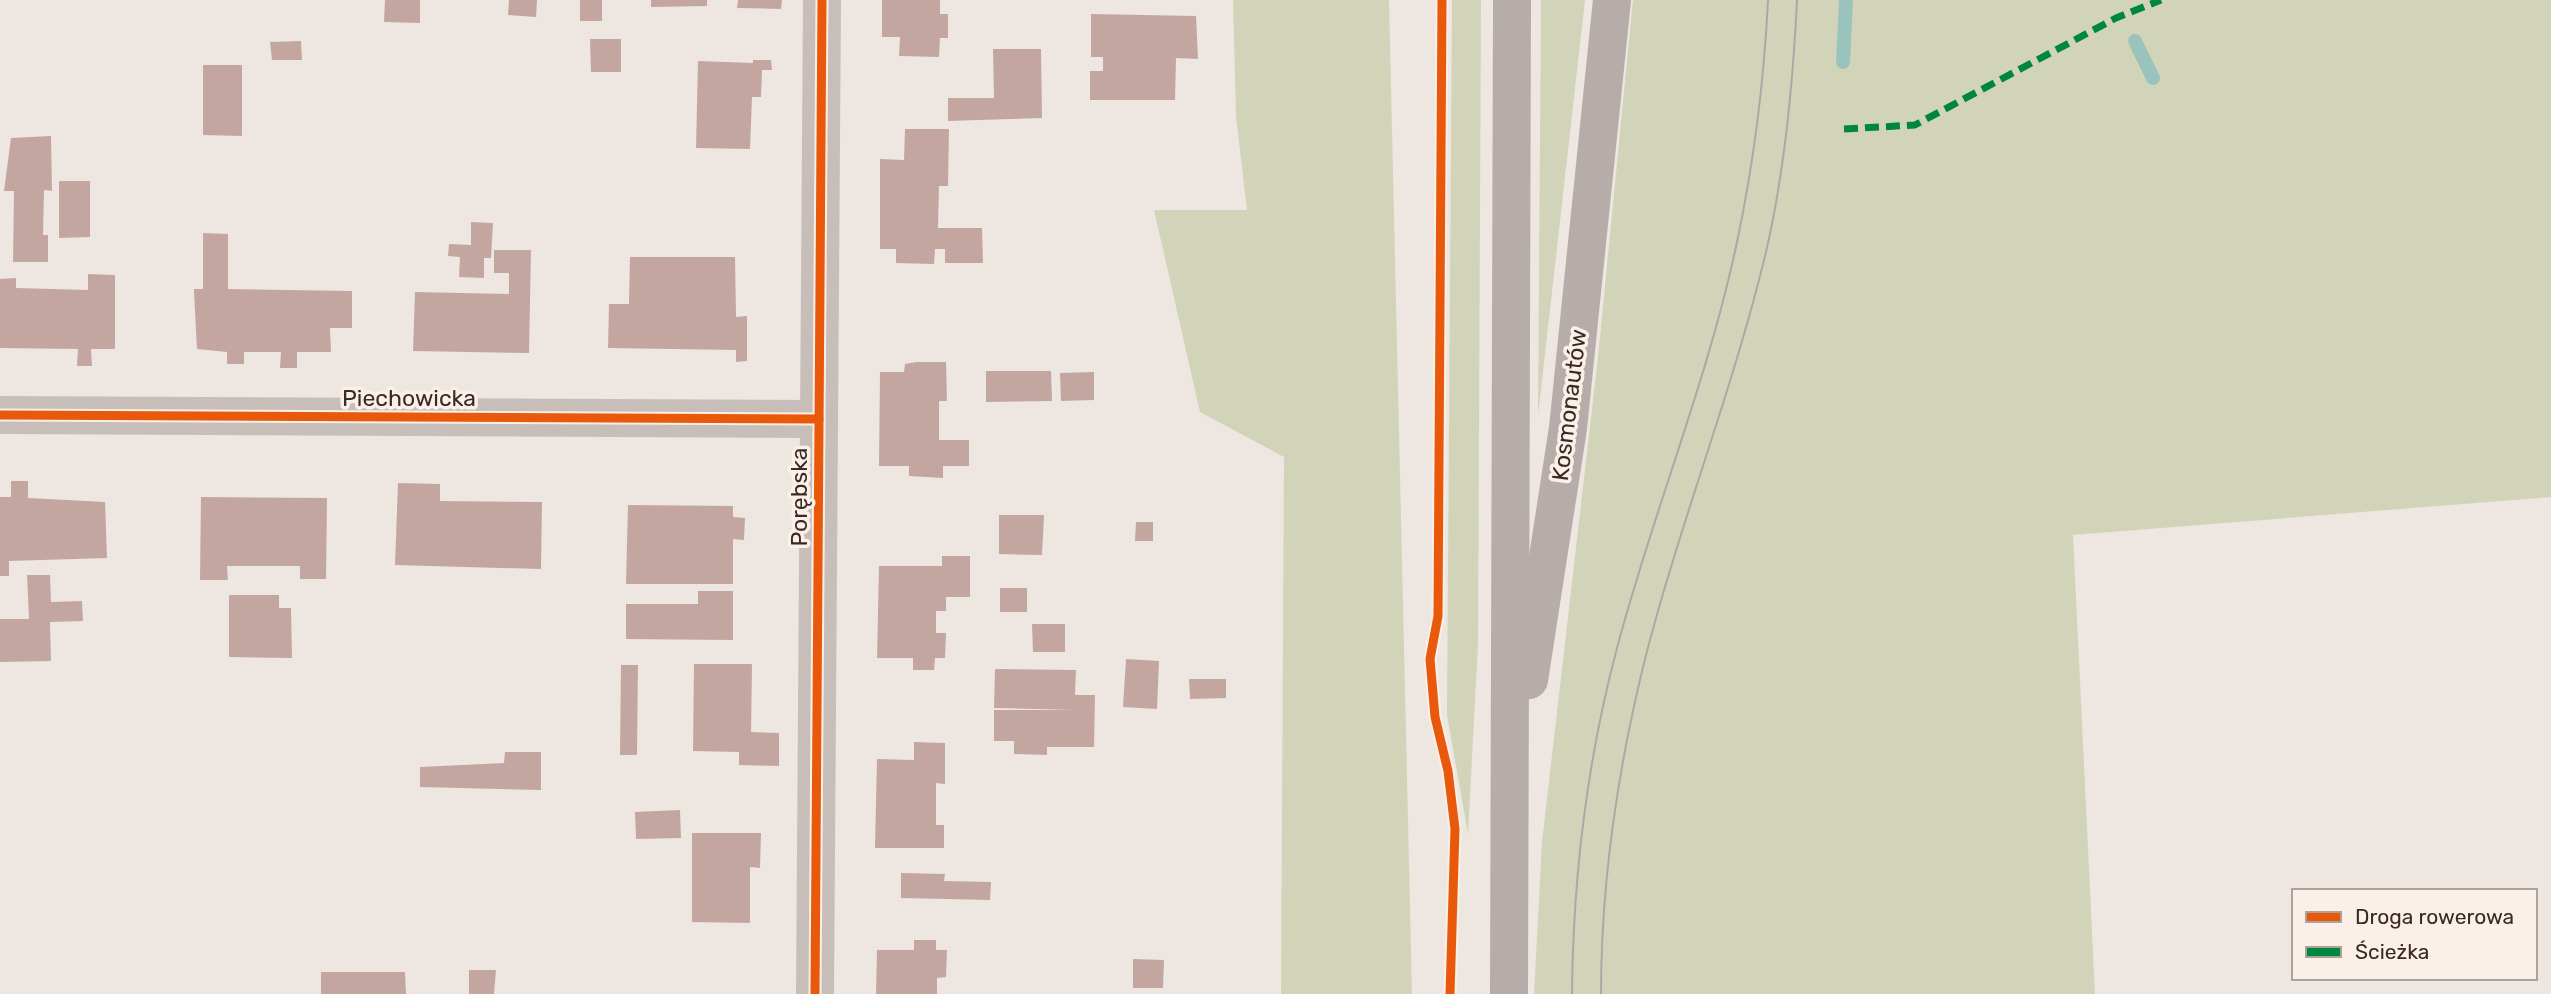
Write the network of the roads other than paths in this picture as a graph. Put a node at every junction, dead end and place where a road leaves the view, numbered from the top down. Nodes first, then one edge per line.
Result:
1 (822, 0) edge
2 (1511, 0) edge
3 (1612, 0) edge
4 (0, 415) edge
5 (819, 419) junction
6 (1509, 807) junction
7 (815, 994) edge
8 (1509, 994) edge

1 - 5 street, Porębska
2 - 6 main road, Kosmonautów
3 - 6 main road, Kosmonautów
4 - 5 street, Piechowicka
5 - 7 street, Porębska
6 - 8 main road, Kosmonautów

